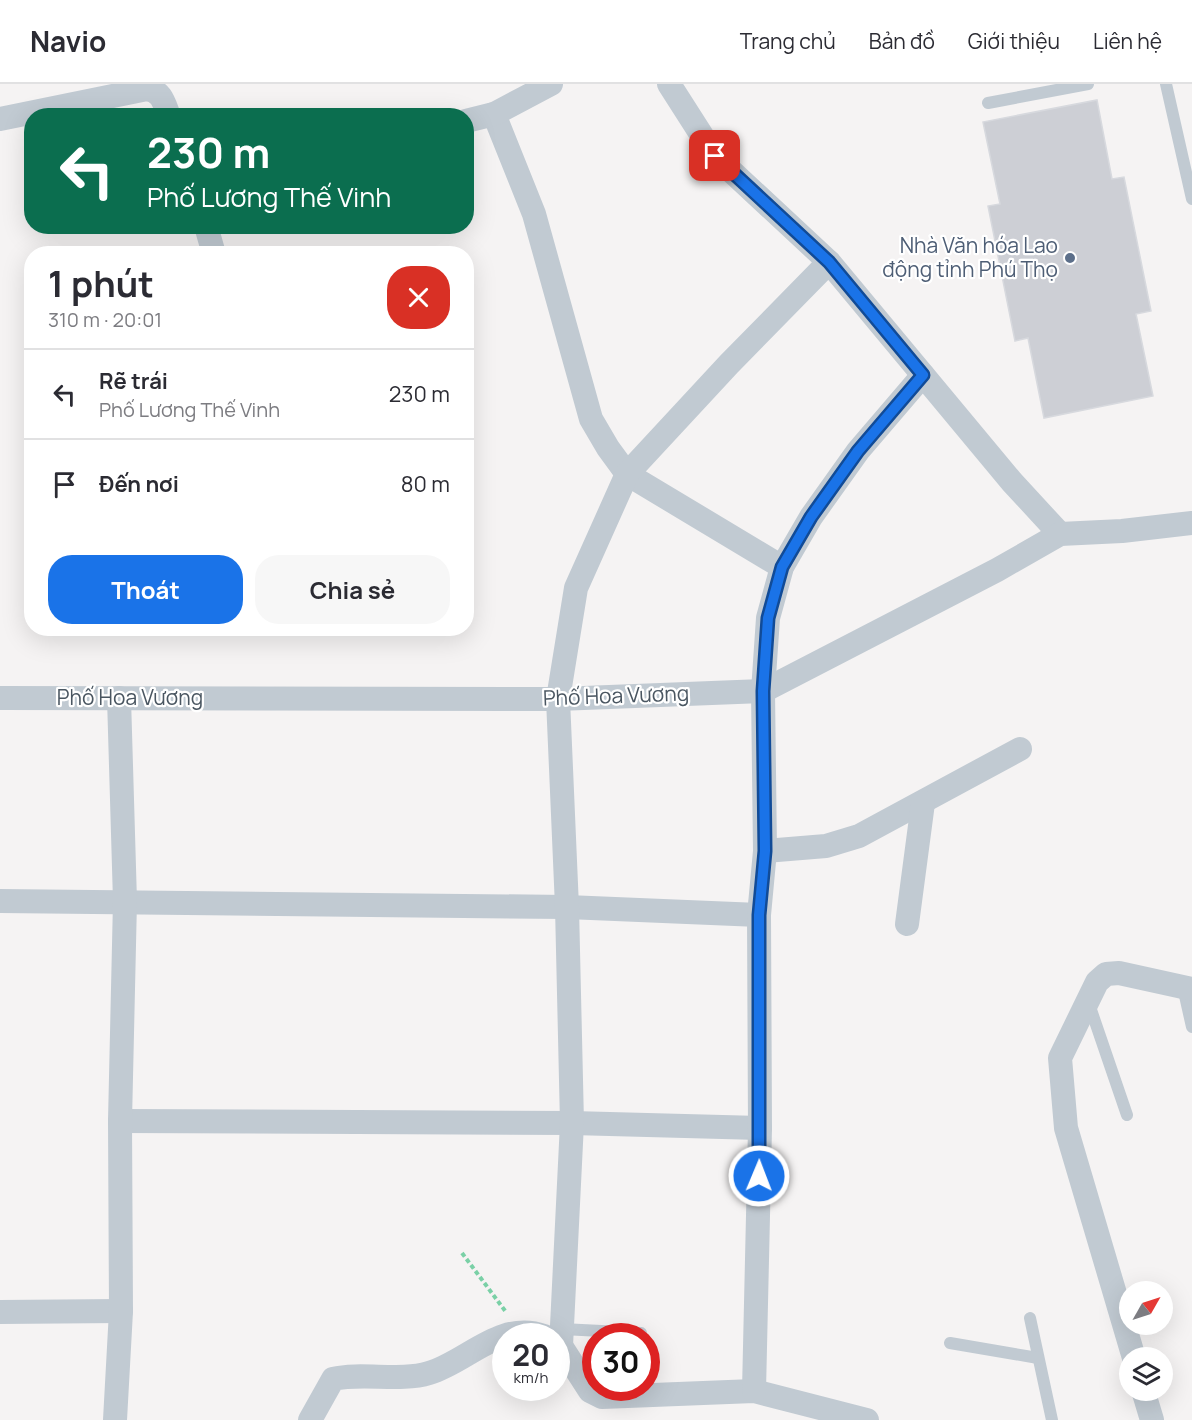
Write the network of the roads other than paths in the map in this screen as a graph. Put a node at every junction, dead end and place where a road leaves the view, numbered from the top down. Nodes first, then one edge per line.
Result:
1 (551, 84) edge
2 (669, 84) edge
3 (1088, 84) edge
4 (1166, 84) edge
5 (159, 87) edge
6 (988, 103) dead end
7 (54, 108) edge
8 (166, 108) edge
9 (24, 114) edge
10 (494, 114) junction
11 (0, 119) edge
12 (474, 119) edge
13 (1192, 199) edge
14 (829, 262) junction
15 (923, 375) junction
16 (627, 474) junction
17 (1192, 523) edge
18 (1060, 534) junction
19 (782, 567) junction
20 (763, 691) junction
21 (0, 698) edge
22 (119, 698) junction
23 (558, 699) junction
24 (1020, 749) dead end
25 (923, 803) junction
26 (765, 851) junction
27 (0, 901) edge
28 (125, 901) junction
29 (567, 907) junction
30 (759, 915) junction
31 (907, 924) dead end
32 (1187, 988) edge
33 (1088, 1000) junction
34 (1192, 1027) edge
35 (1127, 1115) dead end
36 (120, 1121) junction
37 (572, 1123) junction
38 (760, 1128) junction
39 (121, 1311) junction
40 (0, 1312) edge
41 (1030, 1318) dead end
42 (551, 1323) edge
43 (492, 1340) edge
44 (950, 1343) dead end
45 (1131, 1347) edge
46 (1038, 1358) junction
47 (570, 1365) edge
48 (754, 1391) junction
49 (1146, 1401) edge
50 (115, 1420) edge
51 (310, 1420) edge
52 (867, 1420) edge
53 (1052, 1420) edge
54 (1152, 1420) edge

1 - 10 street
2 - 14 street
3 - 6 lane
4 - 13 lane
5 - 7 street
5 - 8 street
9 - 11 street
10 - 12 street
10 - 16 street
14 - 15 street
14 - 16 street
15 - 18 street
15 - 19 street
16 - 19 street
16 - 23 street
17 - 18 street, Phố Hoa Vương
18 - 20 street, Phố Hoa Vương
19 - 20 street
20 - 23 street, Phố Hoa Vương
20 - 26 street
21 - 22 street, Phố Hoa Vương
22 - 23 street, Phố Hoa Vương
22 - 28 street
23 - 29 street
24 - 25 street
25 - 26 street
25 - 31 street
26 - 30 street
27 - 28 street
28 - 29 street
28 - 36 street
29 - 30 street
29 - 37 street
30 - 38 street
32 - 33 street
32 - 34 lane
33 - 35 lane
33 - 45 street
36 - 37 street
36 - 39 street
37 - 38 street
37 - 42 street
38 - 48 street
39 - 40 street
39 - 50 street
41 - 46 lane
43 - 51 street
44 - 46 lane
46 - 53 lane
47 - 48 street
48 - 52 street
49 - 54 street

